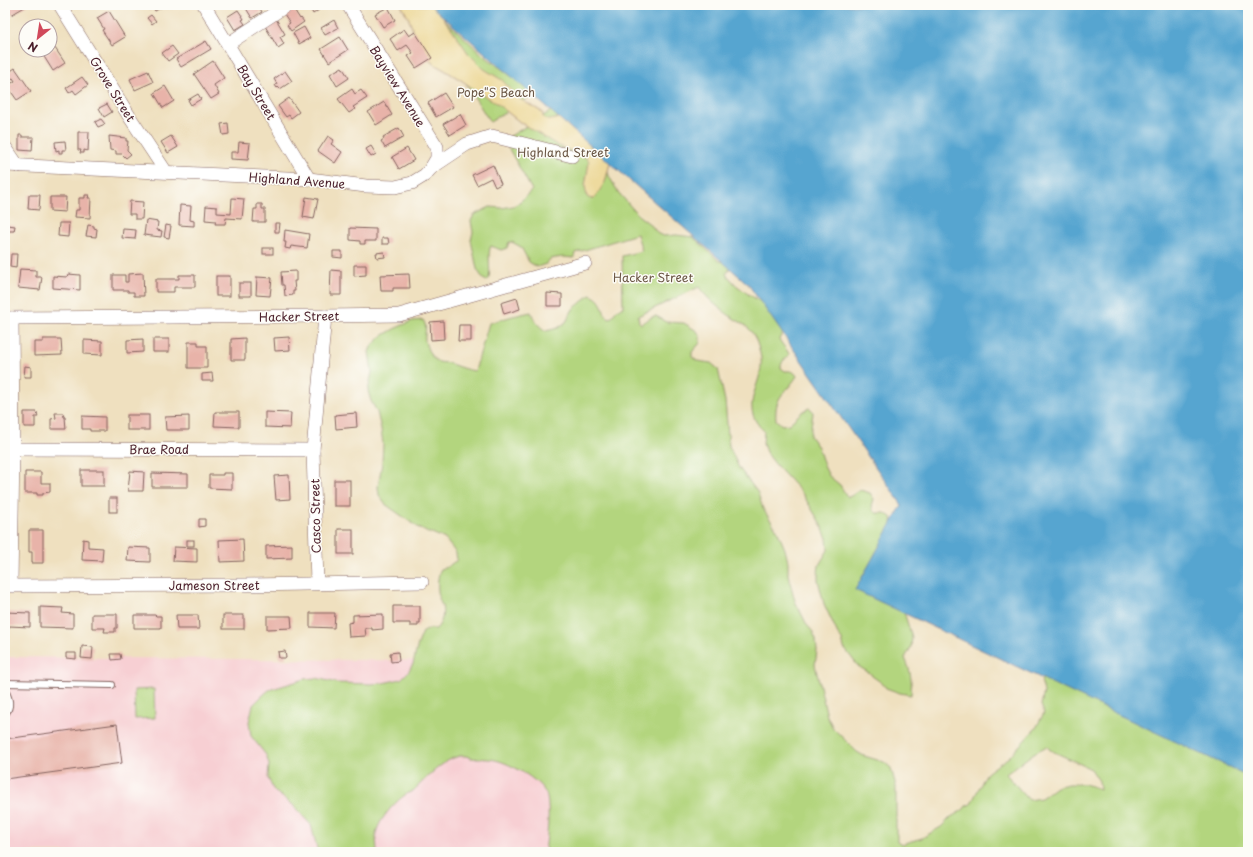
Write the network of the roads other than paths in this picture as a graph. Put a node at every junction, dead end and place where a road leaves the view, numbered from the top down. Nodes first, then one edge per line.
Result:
1 (60, 5) edge
2 (204, 5) edge
3 (287, 5) edge
4 (348, 5) edge
5 (228, 44) junction
6 (5, 147) edge
7 (572, 156) dead end
8 (11, 165) edge
9 (432, 168) junction
10 (166, 172) junction
11 (309, 179) junction
12 (585, 262) dead end
13 (325, 316) junction
14 (9, 318) edge
15 (9, 449) edge
16 (313, 450) junction
17 (422, 582) dead end
18 (317, 583) junction
19 (8, 586) edge
20 (5, 683) edge
21 (112, 685) dead end
22 (5, 690) edge
23 (5, 714) edge

1 - 10 street, Grove Street
2 - 5 street, Bay Street
3 - 5 street
4 - 9 street, Bayview Avenue
5 - 11 street, Bay Street
6 - 8 street
7 - 9 street, Highland Avenue
8 - 10 street, Highland Avenue
9 - 11 street, Highland Avenue
10 - 11 street, Highland Avenue
12 - 13 street, Hacker Street
13 - 14 street, Hacker Street
13 - 16 street, Casco Street
14 - 15 street
15 - 16 street, Brae Road
15 - 19 street
16 - 18 street, Casco Street
17 - 18 street, Jameson Street
18 - 19 street, Jameson Street
20 - 21 lane
22 - 23 lane

